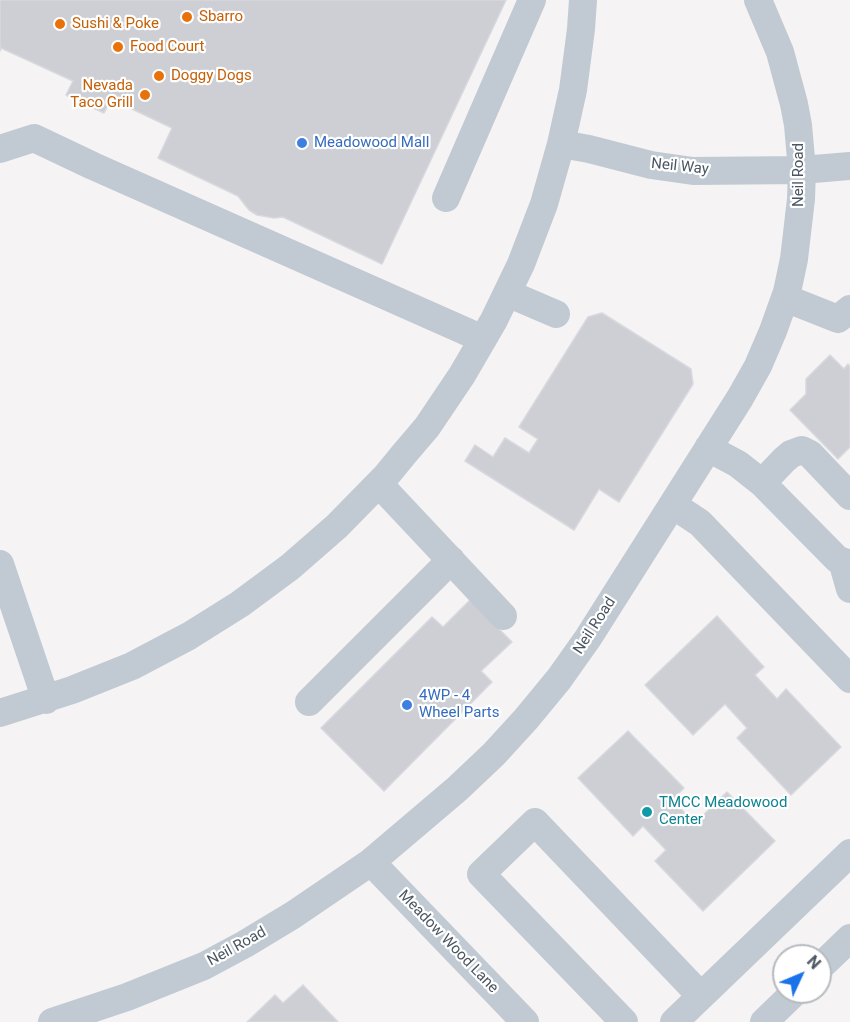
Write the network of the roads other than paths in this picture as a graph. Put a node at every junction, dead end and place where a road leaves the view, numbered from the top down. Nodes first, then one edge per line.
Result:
1 (532, 0) edge
2 (758, 0) edge
3 (575, 3) edge
4 (561, 144) junction
5 (0, 149) edge
6 (850, 166) edge
7 (802, 170) junction
8 (446, 198) dead end
9 (507, 293) junction
10 (785, 298) junction
11 (556, 314) dead end
12 (846, 320) edge
13 (483, 339) junction
14 (708, 448) junction
15 (762, 483) junction
16 (379, 484) junction
17 (850, 496) edge
18 (672, 505) junction
19 (451, 560) junction
20 (846, 562) edge
21 (0, 564) edge
22 (850, 589) edge
23 (503, 616) dead end
24 (850, 679) edge
25 (46, 700) junction
26 (309, 702) dead end
27 (0, 713) edge
28 (850, 853) edge
29 (370, 862) junction
30 (850, 938) edge
31 (832, 955) edge
32 (701, 996) junction
33 (783, 1004) edge
34 (88, 1017) edge
35 (52, 1022) edge
36 (525, 1022) edge
37 (624, 1022) edge
38 (674, 1022) edge
39 (764, 1022) edge

1 - 8 street
2 - 7 street, Neil Road
3 - 4 street
4 - 7 street, Neil Way
4 - 9 street
5 - 13 street
6 - 7 street, Neil Way
7 - 10 street, Neil Road
9 - 11 street
9 - 13 street
10 - 12 street
10 - 14 street, Neil Road
13 - 16 street
14 - 15 street
14 - 18 street, Neil Road
15 - 17 street
15 - 20 street
16 - 19 street
16 - 25 street
18 - 24 street
18 - 29 street, Neil Road
19 - 23 street
19 - 26 street
20 - 22 street
21 - 25 street
25 - 27 street
28 - 32 street
29 - 34 street, Neil Road
29 - 36 street, Meadow Wood Lane
30 - 31 street
32 - 37 street
32 - 38 street
33 - 39 street
34 - 35 street, Neil Road

